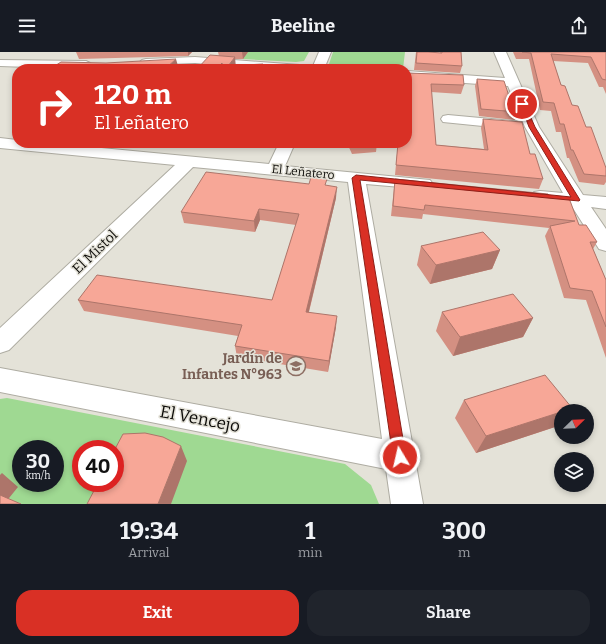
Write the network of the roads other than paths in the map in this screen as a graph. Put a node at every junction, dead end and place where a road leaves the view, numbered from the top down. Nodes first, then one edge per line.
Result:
1 (325, 52) edge
2 (500, 52) edge
3 (0, 63) edge
4 (48, 64) edge
5 (137, 64) edge
6 (245, 64) edge
7 (320, 64) edge
8 (412, 75) edge
9 (512, 82) junction
10 (448, 119) dead end
11 (532, 127) junction
12 (57, 148) edge
13 (285, 148) edge
14 (189, 161) junction
15 (276, 169) junction
16 (356, 178) junction
17 (442, 186) edge
18 (521, 194) edge
19 (576, 200) junction
20 (606, 202) edge
21 (606, 244) edge
22 (0, 343) edge
23 (0, 380) edge
24 (400, 457) junction
25 (407, 504) edge

1 - 7 street
2 - 9 street
3 - 4 street
5 - 6 street
8 - 9 street
9 - 11 street
10 - 11 street
11 - 19 street
12 - 14 street, El Leñatero
13 - 15 street
14 - 15 street, El Leñatero
14 - 22 street, El Mistol
15 - 16 street, El Leñatero
16 - 17 street, El Leñatero
16 - 24 street
18 - 19 street
19 - 20 street
19 - 21 street
23 - 24 street, El Vencejo
24 - 25 street

